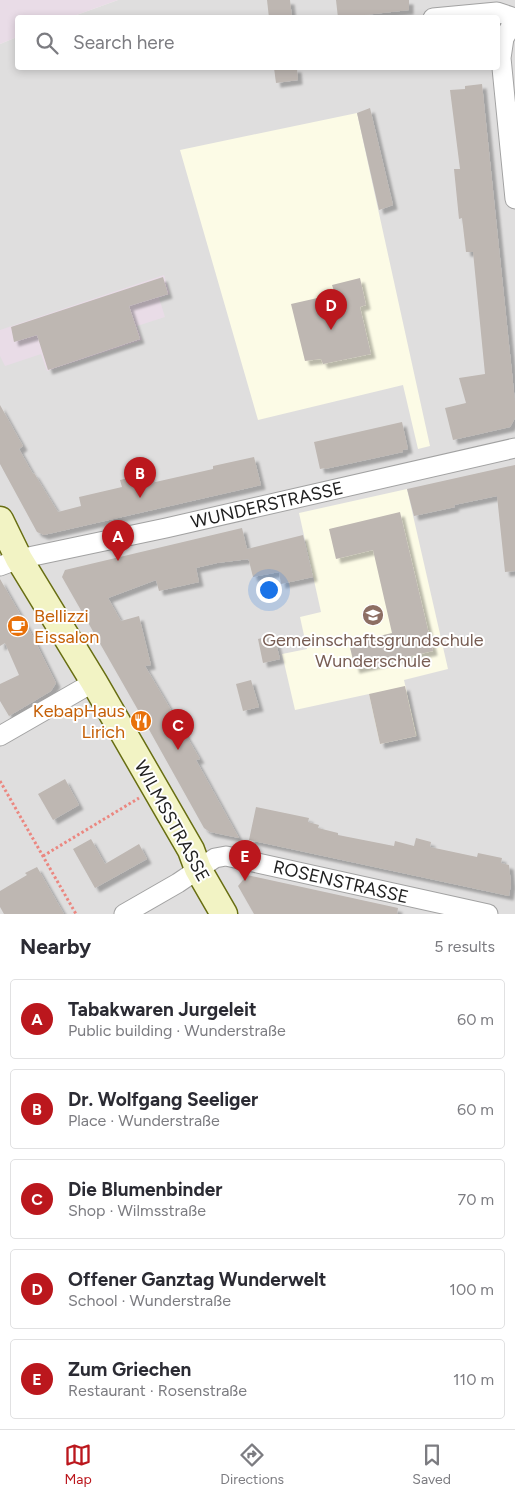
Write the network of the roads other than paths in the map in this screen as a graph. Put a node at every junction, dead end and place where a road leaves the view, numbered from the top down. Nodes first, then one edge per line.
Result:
1 (464, 15) edge
2 (515, 19) edge
3 (515, 198) edge
4 (515, 448) edge
5 (0, 520) edge
6 (10, 562) edge
7 (94, 682) junction
8 (0, 736) edge
9 (198, 869) junction
10 (124, 914) edge
11 (224, 914) edge
12 (488, 914) edge

1 - 2 street
2 - 3 street
4 - 6 street, WUNDERSTRASSE
5 - 6 street, WILMSSTRASSE
6 - 7 street, WILMSSTRASSE
7 - 8 street
7 - 9 street, WILMSSTRASSE
9 - 10 street, ROSENSTRASSE
9 - 11 street, WILMSSTRASSE
9 - 12 street, ROSENSTRASSE

